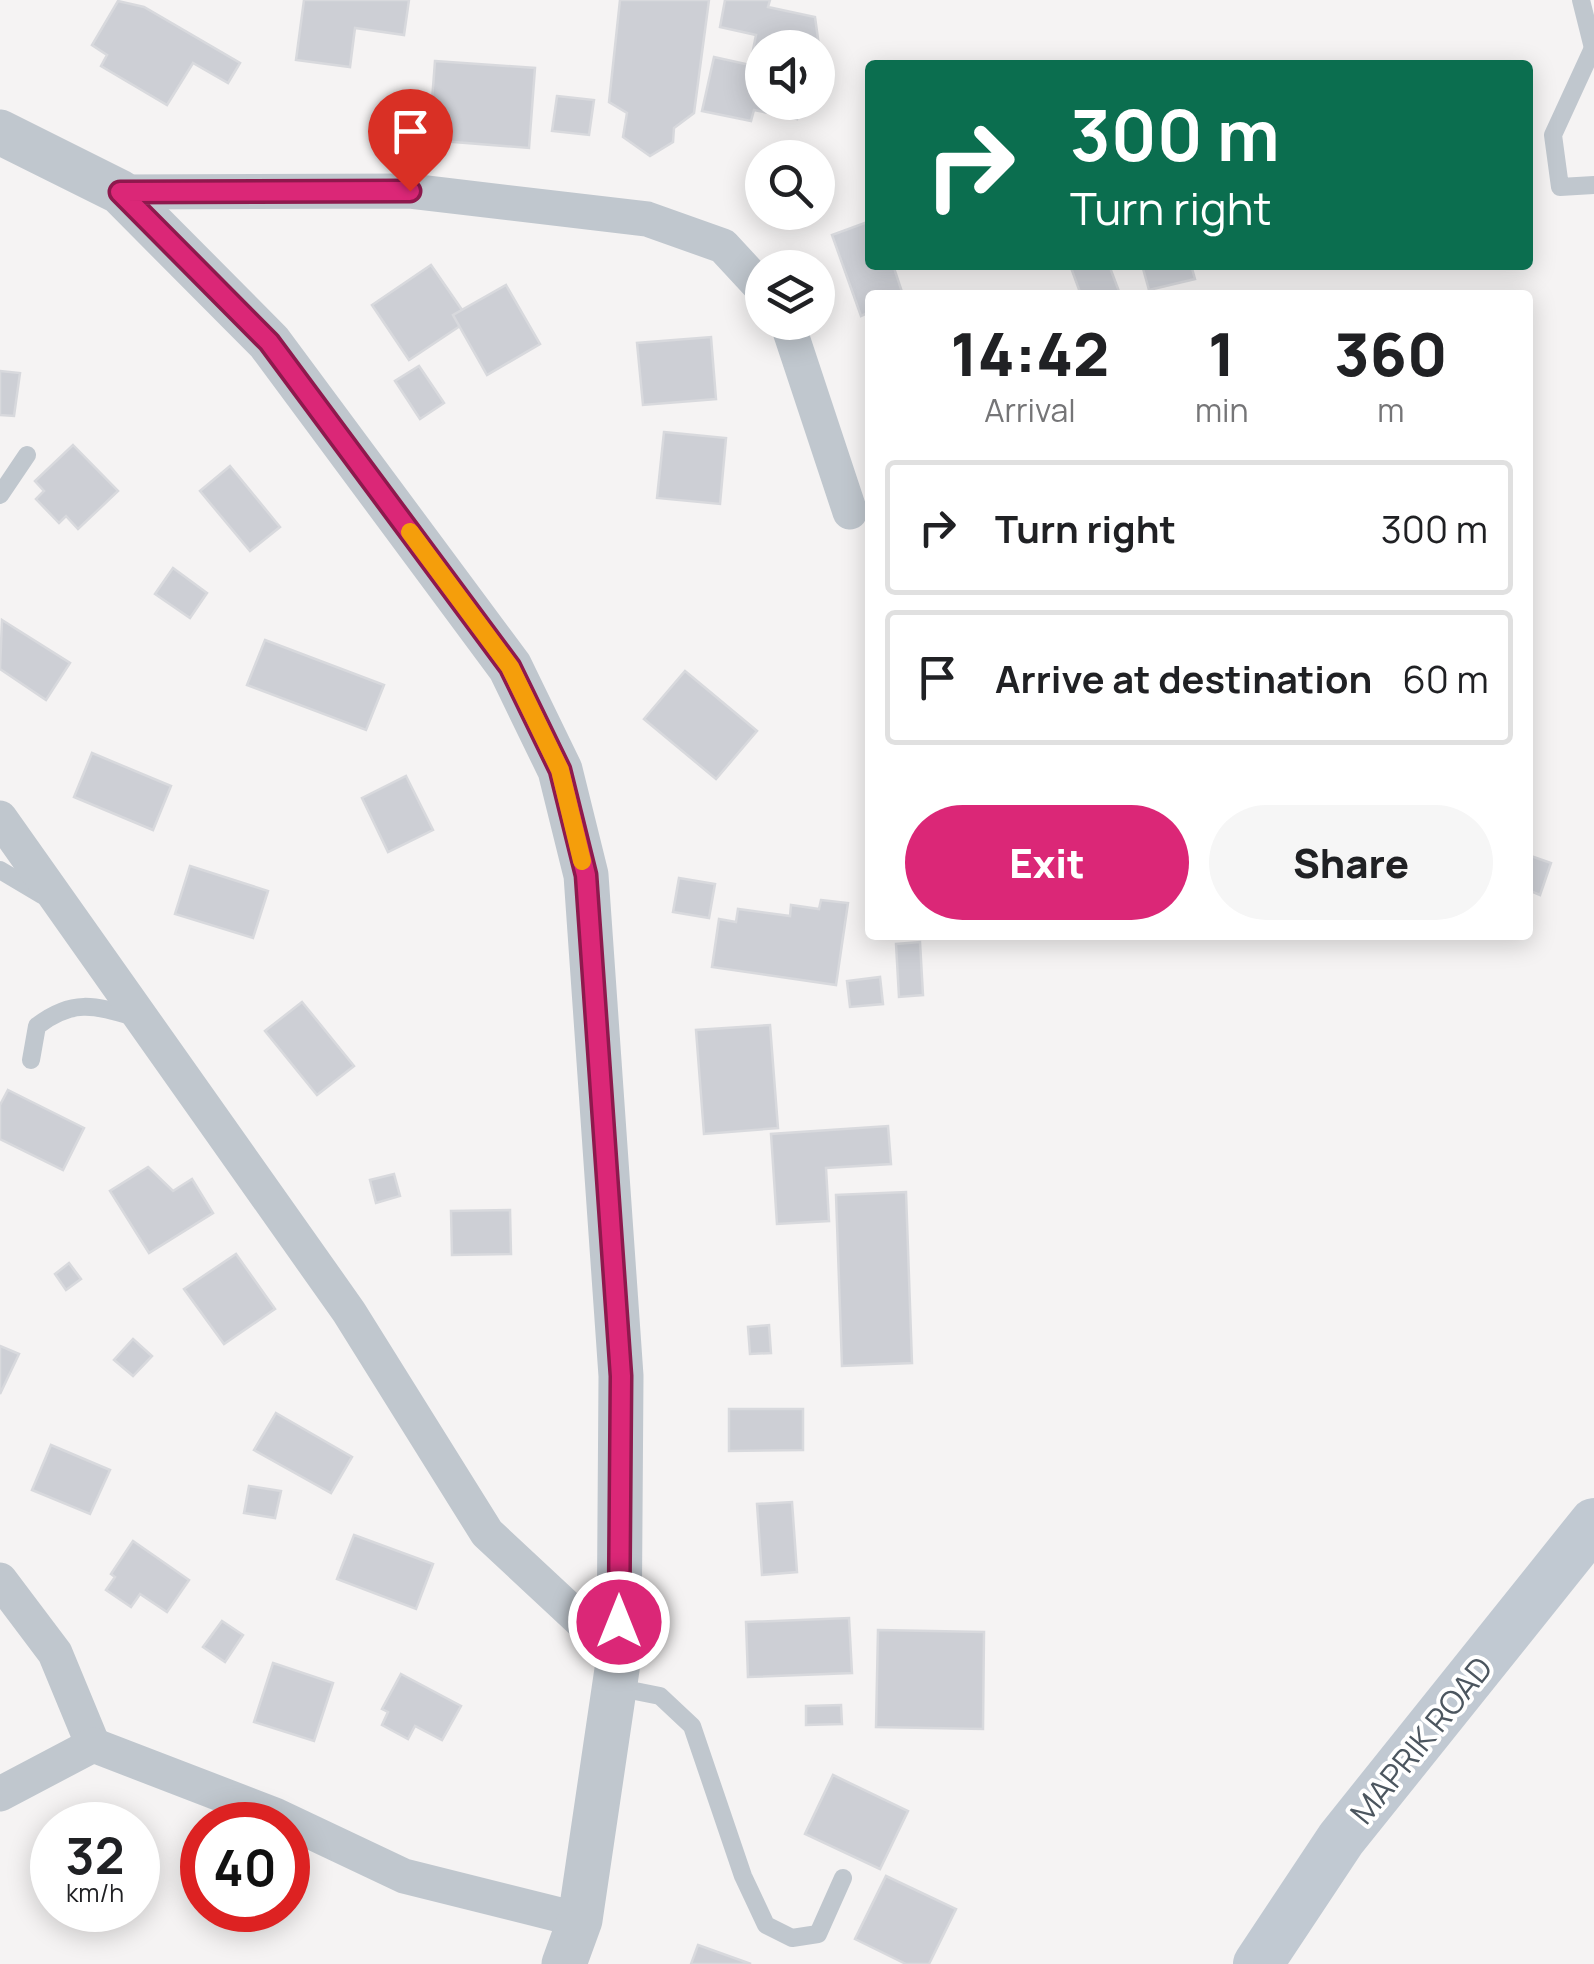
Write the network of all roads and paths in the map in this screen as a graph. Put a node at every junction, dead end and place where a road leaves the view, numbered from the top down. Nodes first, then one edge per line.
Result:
1 (1581, 0) edge
2 (1594, 50) edge
3 (0, 132) edge
4 (1594, 185) edge
5 (120, 192) junction
6 (745, 270) edge
7 (793, 340) edge
8 (27, 456) dead end
9 (0, 495) edge
10 (850, 512) dead end
11 (0, 818) edge
12 (0, 870) edge
13 (65, 910) junction
14 (143, 1020) junction
15 (31, 1060) dead end
16 (1594, 1523) edge
17 (0, 1580) edge
18 (617, 1672) junction
19 (94, 1744) junction
20 (0, 1794) edge
21 (843, 1878) dead end
22 (580, 1920) junction
23 (564, 1964) edge
24 (1258, 1964) edge

1 - 2 lane
2 - 4 lane
3 - 5 street
5 - 6 street
5 - 18 street
7 - 10 street
8 - 9 lane
11 - 13 street
12 - 13 lane
13 - 14 street
14 - 15 lane
14 - 18 street
16 - 24 main road, MAPRIK ROAD
17 - 19 street
18 - 21 lane
18 - 22 street
19 - 20 street
19 - 22 street
22 - 23 street

